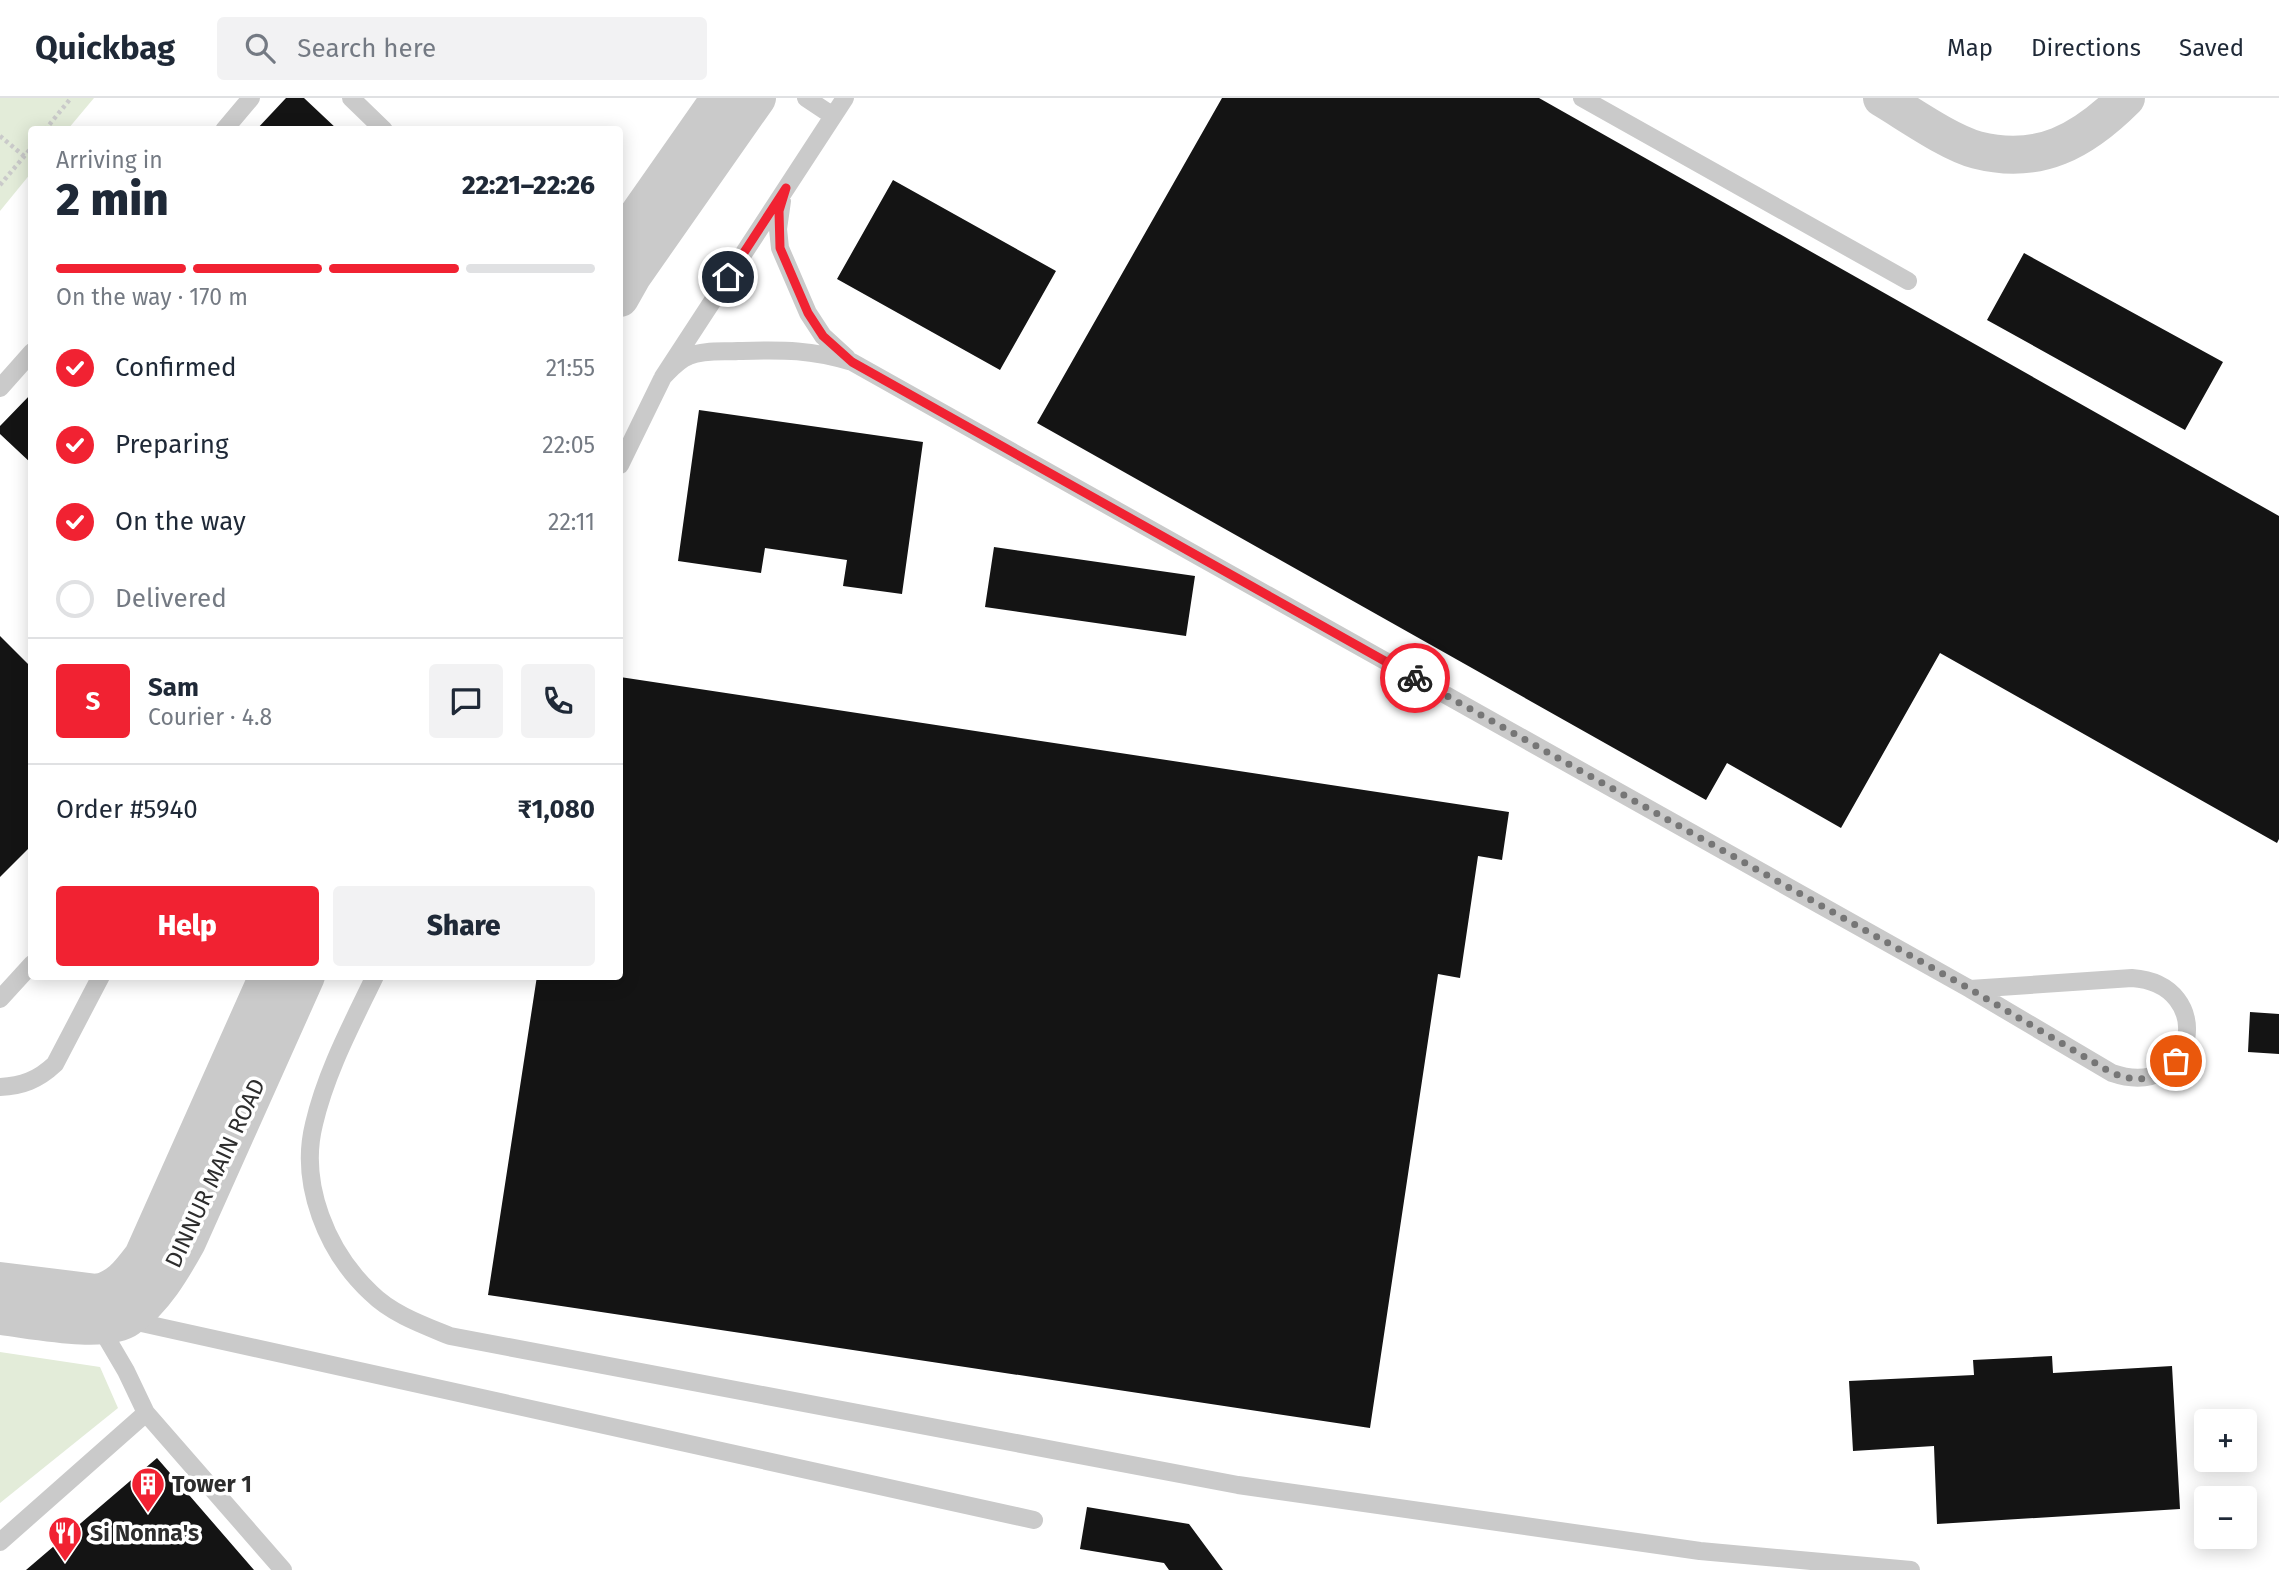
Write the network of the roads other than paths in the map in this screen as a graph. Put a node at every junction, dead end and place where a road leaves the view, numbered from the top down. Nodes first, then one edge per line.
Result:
1 (251, 98) edge
2 (351, 98) edge
3 (720, 98) edge
4 (757, 98) edge
5 (806, 98) edge
6 (845, 98) edge
7 (1582, 98) edge
8 (1882, 98) edge
9 (2126, 98) edge
10 (833, 116) junction
11 (227, 126) edge
12 (380, 126) edge
13 (786, 188) junction
14 (623, 237) edge
15 (1908, 281) dead end
16 (623, 293) edge
17 (28, 356) edge
18 (852, 362) junction
19 (663, 377) junction
20 (0, 388) edge
21 (623, 459) edge
22 (28, 968) edge
23 (99, 980) edge
24 (266, 980) edge
25 (304, 980) edge
26 (373, 980) edge
27 (1970, 989) junction
28 (0, 999) edge
29 (0, 1087) edge
30 (0, 1281) edge
31 (108, 1307) junction
32 (0, 1316) edge
33 (146, 1413) junction
34 (1034, 1520) dead end
35 (0, 1542) edge
36 (283, 1570) edge
37 (1911, 1570) edge

1 - 11 lane
2 - 12 lane
3 - 14 street
4 - 16 street
5 - 10 lane
6 - 10 lane
7 - 15 lane
8 - 9 street
10 - 13 lane
13 - 18 lane
13 - 19 lane
17 - 20 lane
18 - 19 lane
18 - 27 lane
19 - 21 lane
22 - 28 lane
23 - 29 lane
24 - 31 street, DINNUR MAIN ROAD
25 - 31 street, DINNUR MAIN ROAD
26 - 37 lane
27 - 27 lane
30 - 31 street
31 - 32 street
31 - 33 lane
31 - 34 lane
33 - 35 lane
33 - 36 lane

